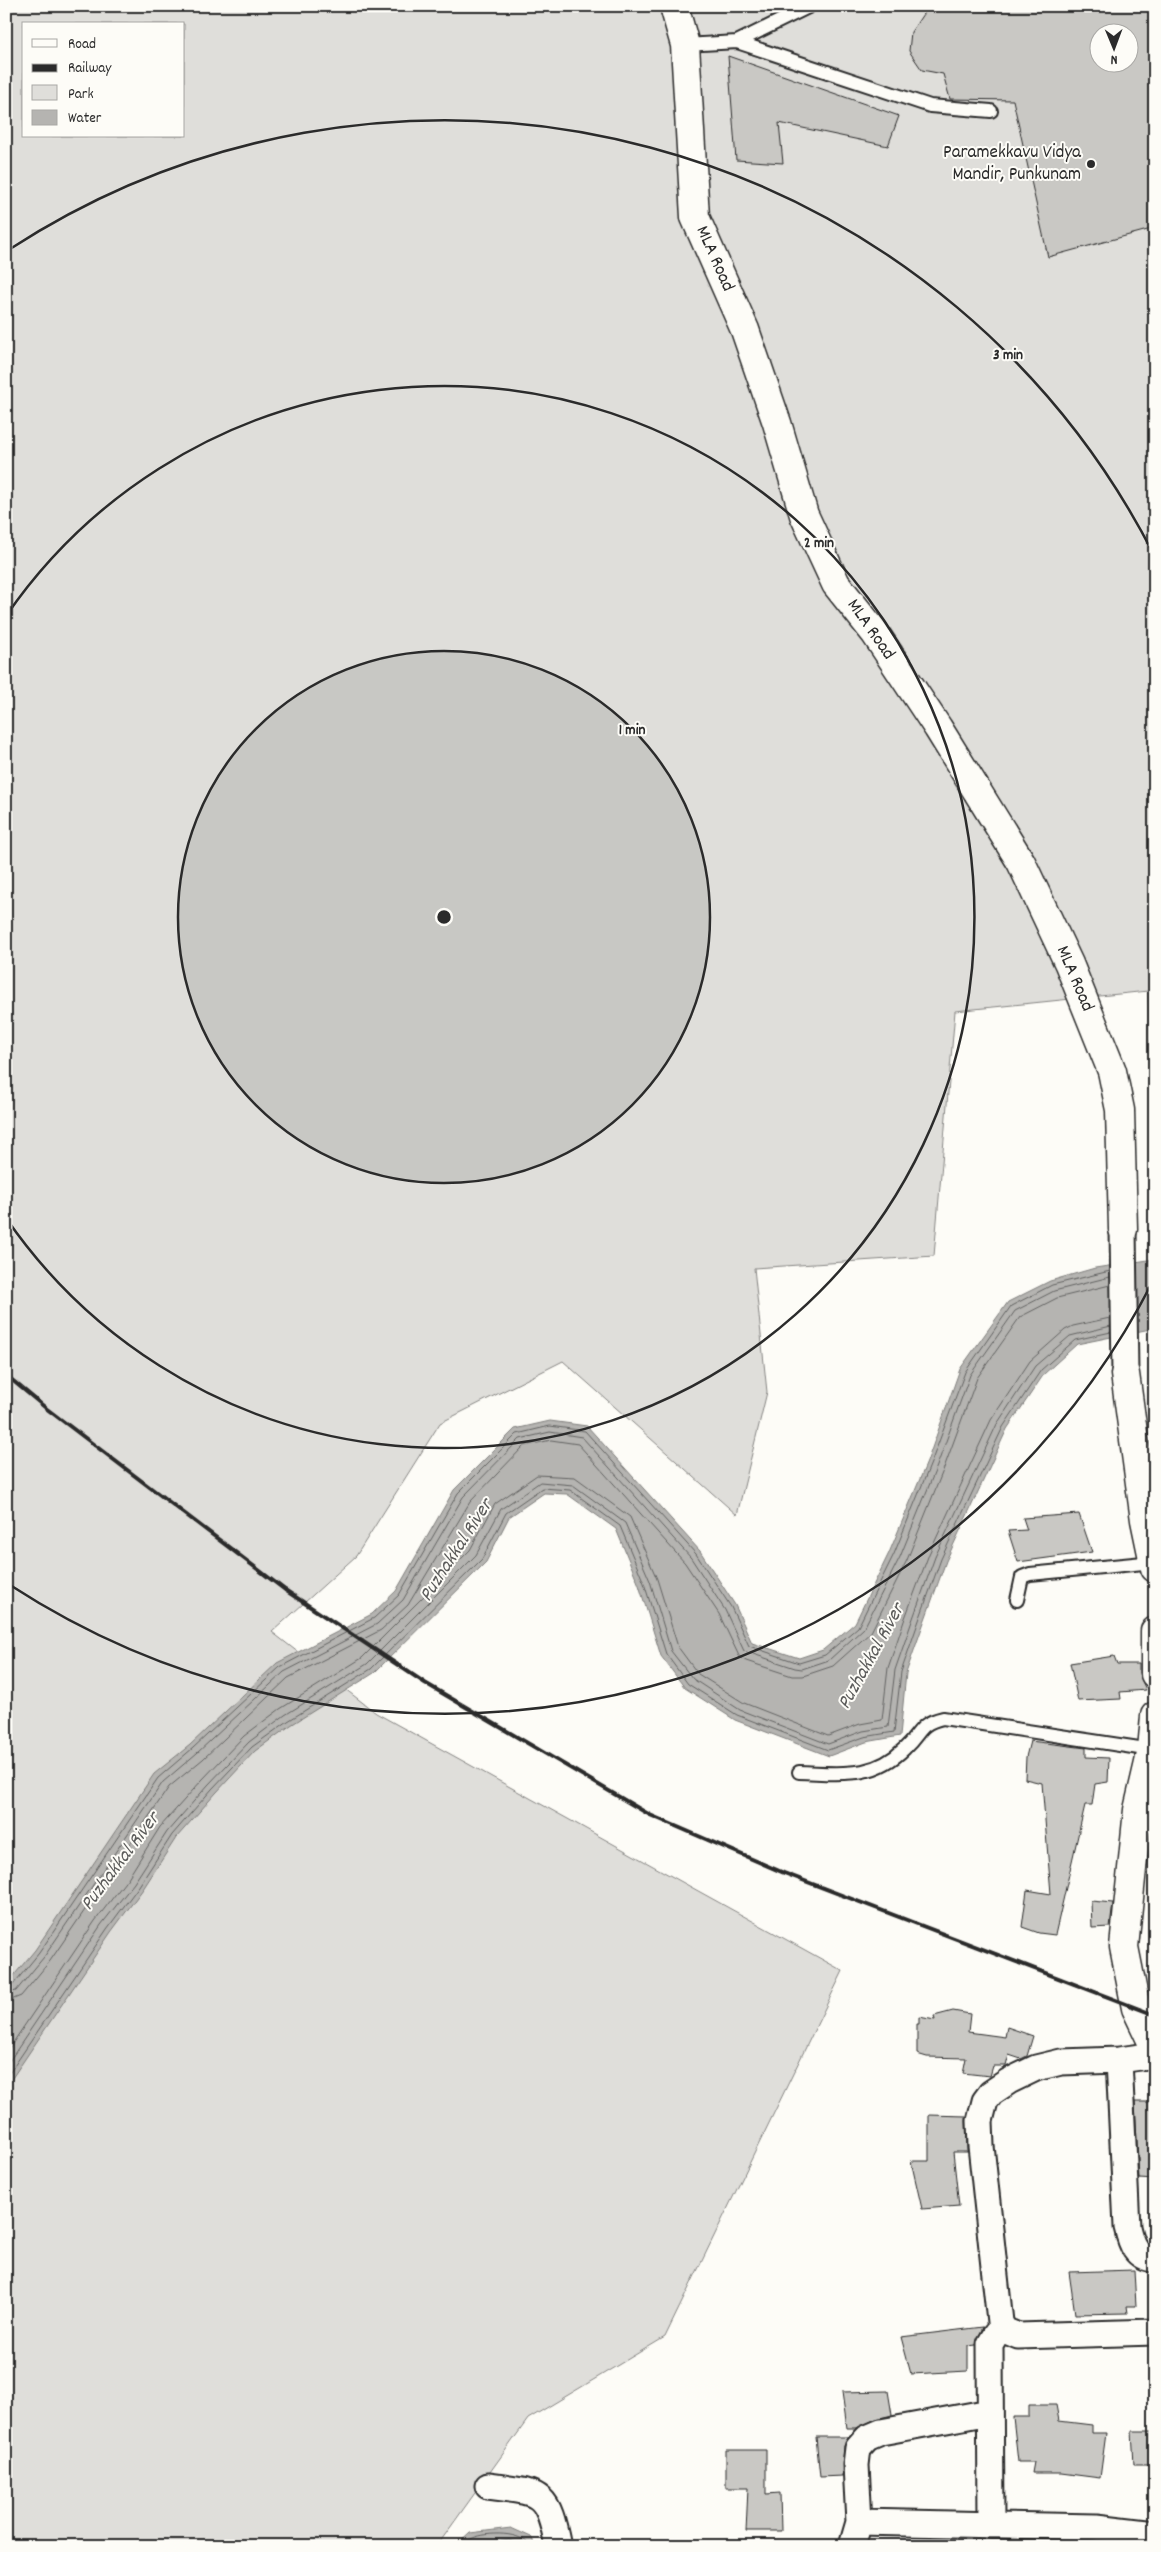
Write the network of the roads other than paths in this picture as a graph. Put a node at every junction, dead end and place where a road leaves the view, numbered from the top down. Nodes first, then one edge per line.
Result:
1 (674, 6) edge
2 (810, 6) edge
3 (737, 42) junction
4 (685, 44) junction
5 (991, 111) dead end
6 (1123, 1229) joint
7 (1125, 1374) joint
8 (1154, 1565) edge
9 (1017, 1600) dead end
10 (1155, 1631) edge
11 (1155, 1649) edge
12 (1155, 1674) edge
13 (1155, 1716) edge
14 (1152, 1750) junction
15 (799, 1772) dead end
16 (1155, 2048) edge
17 (1155, 2055) edge
18 (1120, 2060) junction
19 (1155, 2259) edge
20 (1004, 2330) junction
21 (1155, 2332) edge
22 (990, 2412) junction
23 (488, 2486) dead end
24 (859, 2522) junction
25 (991, 2525) junction
26 (1155, 2534) edge
27 (558, 2546) edge
28 (852, 2546) edge

1 - 4 street, MLA Road
2 - 3 lane
3 - 4 lane
3 - 5 lane
4 - 6 street, MLA Road
6 - 7 street
7 - 8 street
8 - 9 lane
10 - 11 street
11 - 12 street
13 - 14 street
14 - 15 lane
14 - 16 street
17 - 18 street
18 - 19 street
18 - 20 street
20 - 21 street
20 - 22 street
22 - 24 street
22 - 25 street
23 - 27 street
24 - 25 street
24 - 28 street
25 - 26 street

